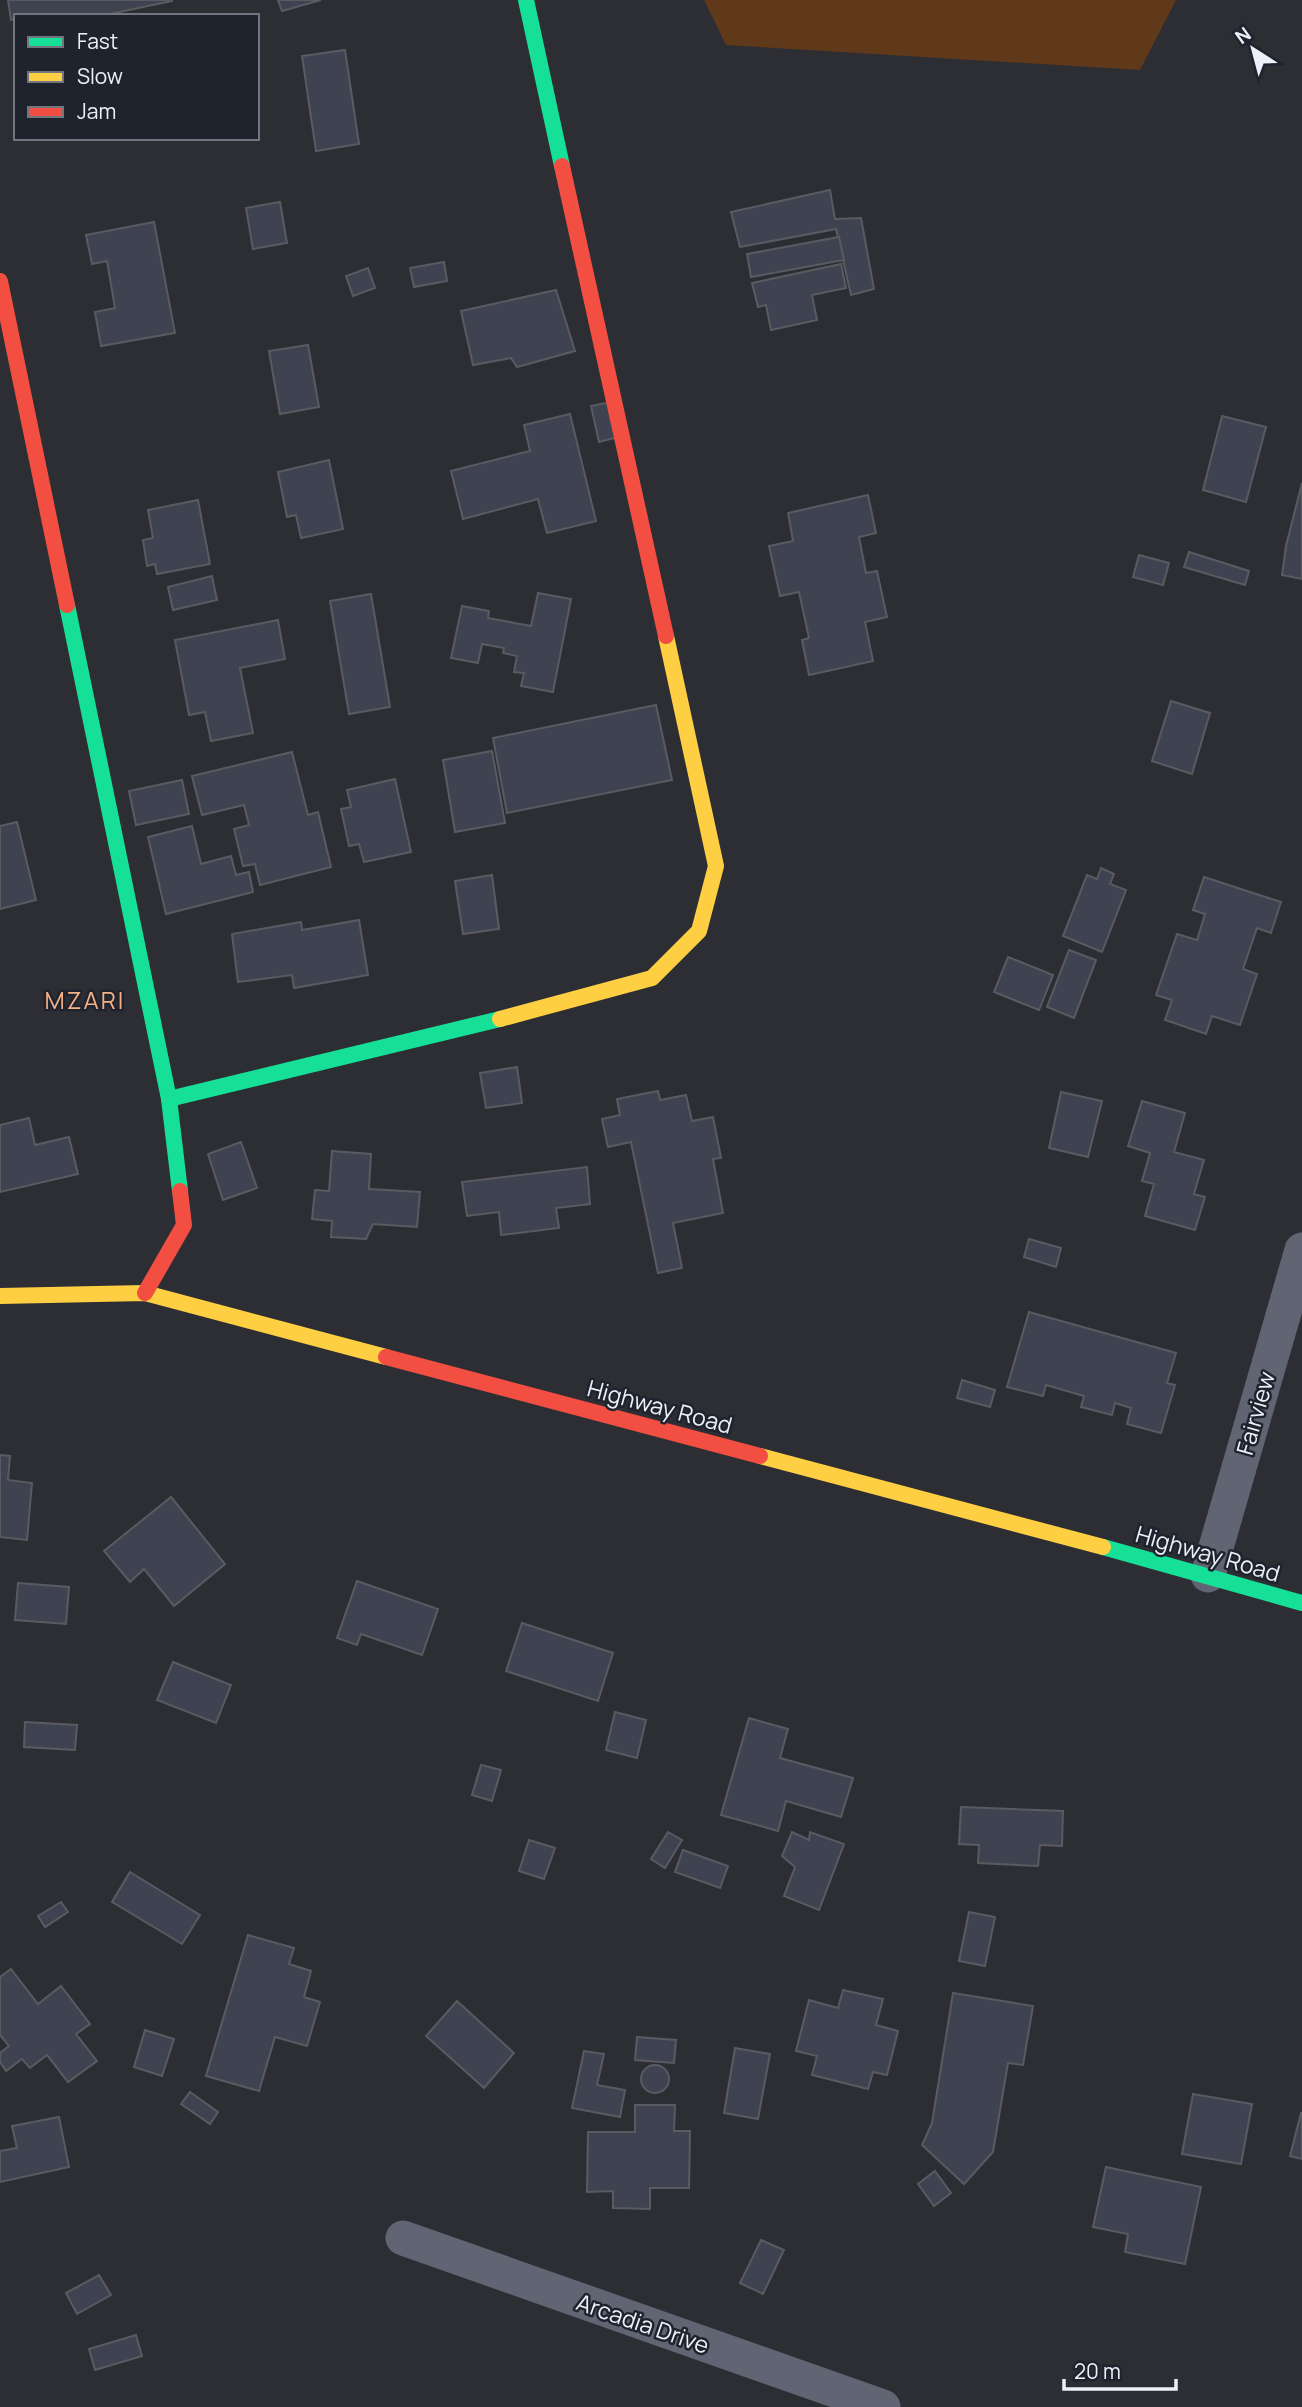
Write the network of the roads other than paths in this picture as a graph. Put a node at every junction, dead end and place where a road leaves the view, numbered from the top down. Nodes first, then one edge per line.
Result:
1 (526, 0) edge
2 (0, 281) edge
3 (169, 1099) junction
4 (1302, 1250) edge
5 (145, 1293) junction
6 (0, 1296) edge
7 (1208, 1575) junction
8 (1302, 1603) edge
9 (403, 2238) dead end
10 (883, 2407) edge

1 - 3 street
2 - 3 street
3 - 5 street
4 - 7 street, Fairview
5 - 6 street, Highway Road
5 - 7 street, Highway Road
7 - 8 street, Highway Road
9 - 10 street, Arcadia Drive

